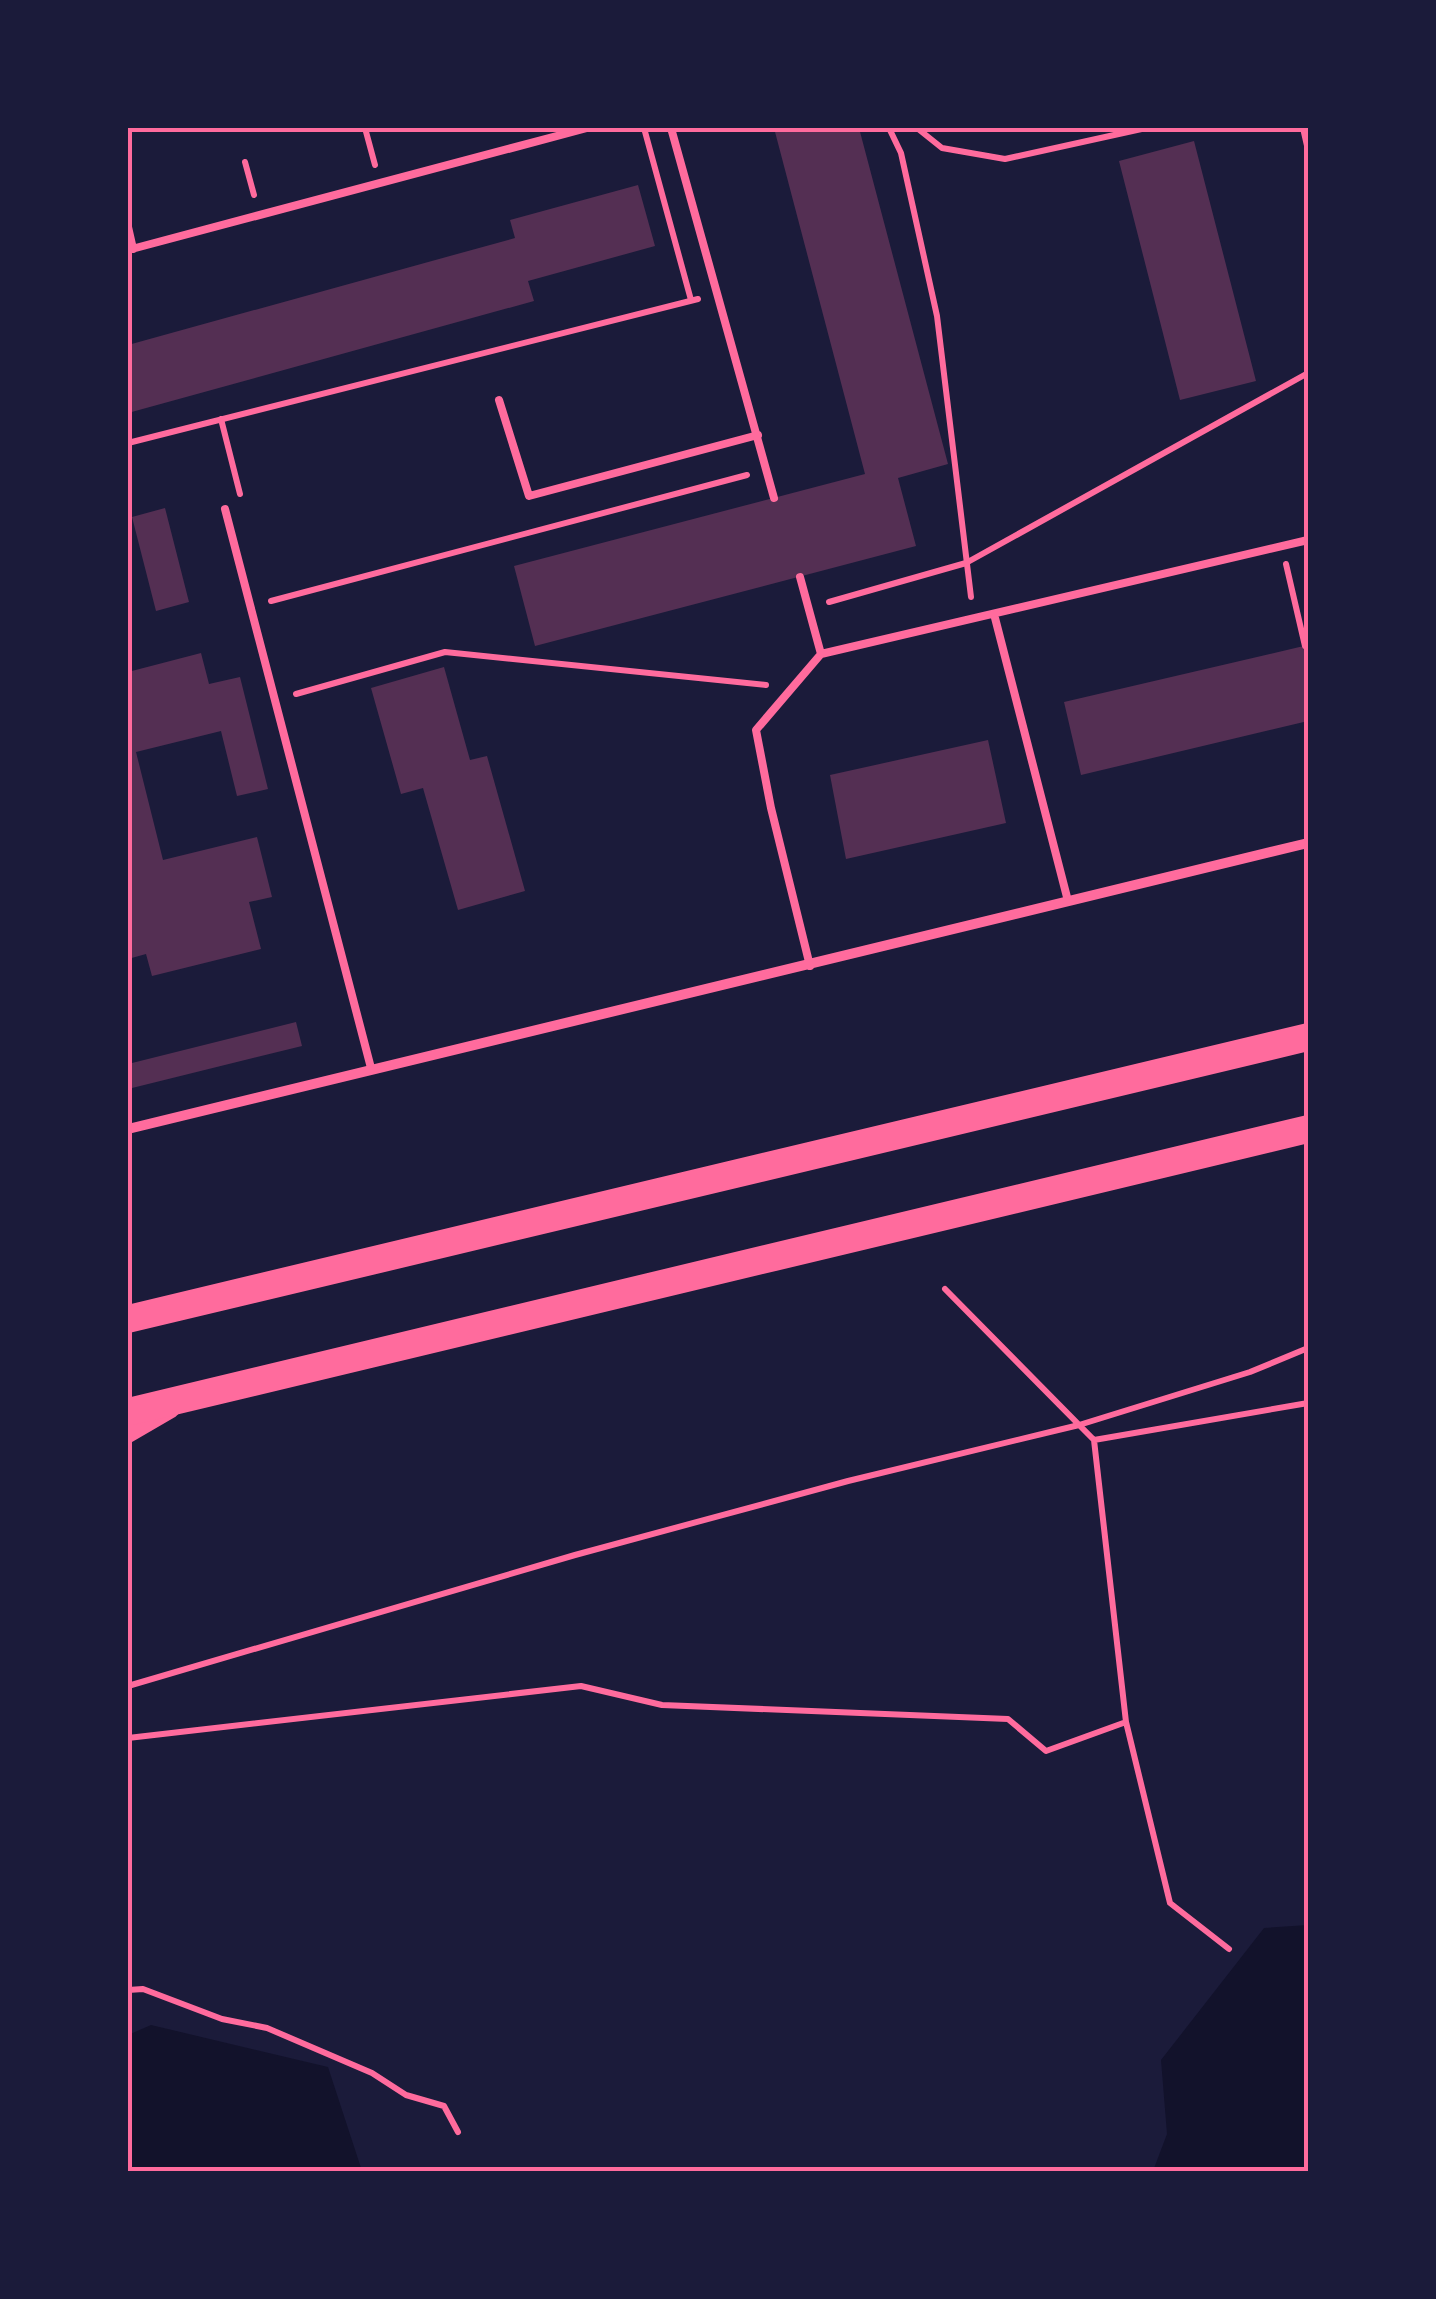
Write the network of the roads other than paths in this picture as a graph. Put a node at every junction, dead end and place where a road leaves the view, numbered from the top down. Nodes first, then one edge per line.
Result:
1 (587, 128) edge
2 (671, 128) edge
3 (128, 227) edge
4 (130, 250) edge
5 (499, 400) dead end
6 (758, 435) junction
7 (774, 498) dead end
8 (226, 509) dead end
9 (1308, 540) edge
10 (800, 577) dead end
11 (994, 614) junction
12 (821, 654) junction
13 (1308, 843) edge
14 (1068, 901) junction
15 (810, 966) junction
16 (1308, 1037) edge
17 (370, 1068) junction
18 (128, 1129) edge
19 (1308, 1129) edge
20 (128, 1319) edge
21 (193, 1396) junction
22 (128, 1412) edge
23 (128, 1434) edge

1 - 4 lane
2 - 6 lane
3 - 4 lane
5 - 6 lane
6 - 7 lane
8 - 17 lane
9 - 11 lane
10 - 12 lane
11 - 12 lane
11 - 14 lane
12 - 15 lane
13 - 14 street
14 - 15 street
15 - 17 street
16 - 20 highway
17 - 18 street
19 - 21 highway
21 - 22 highway
21 - 23 street

